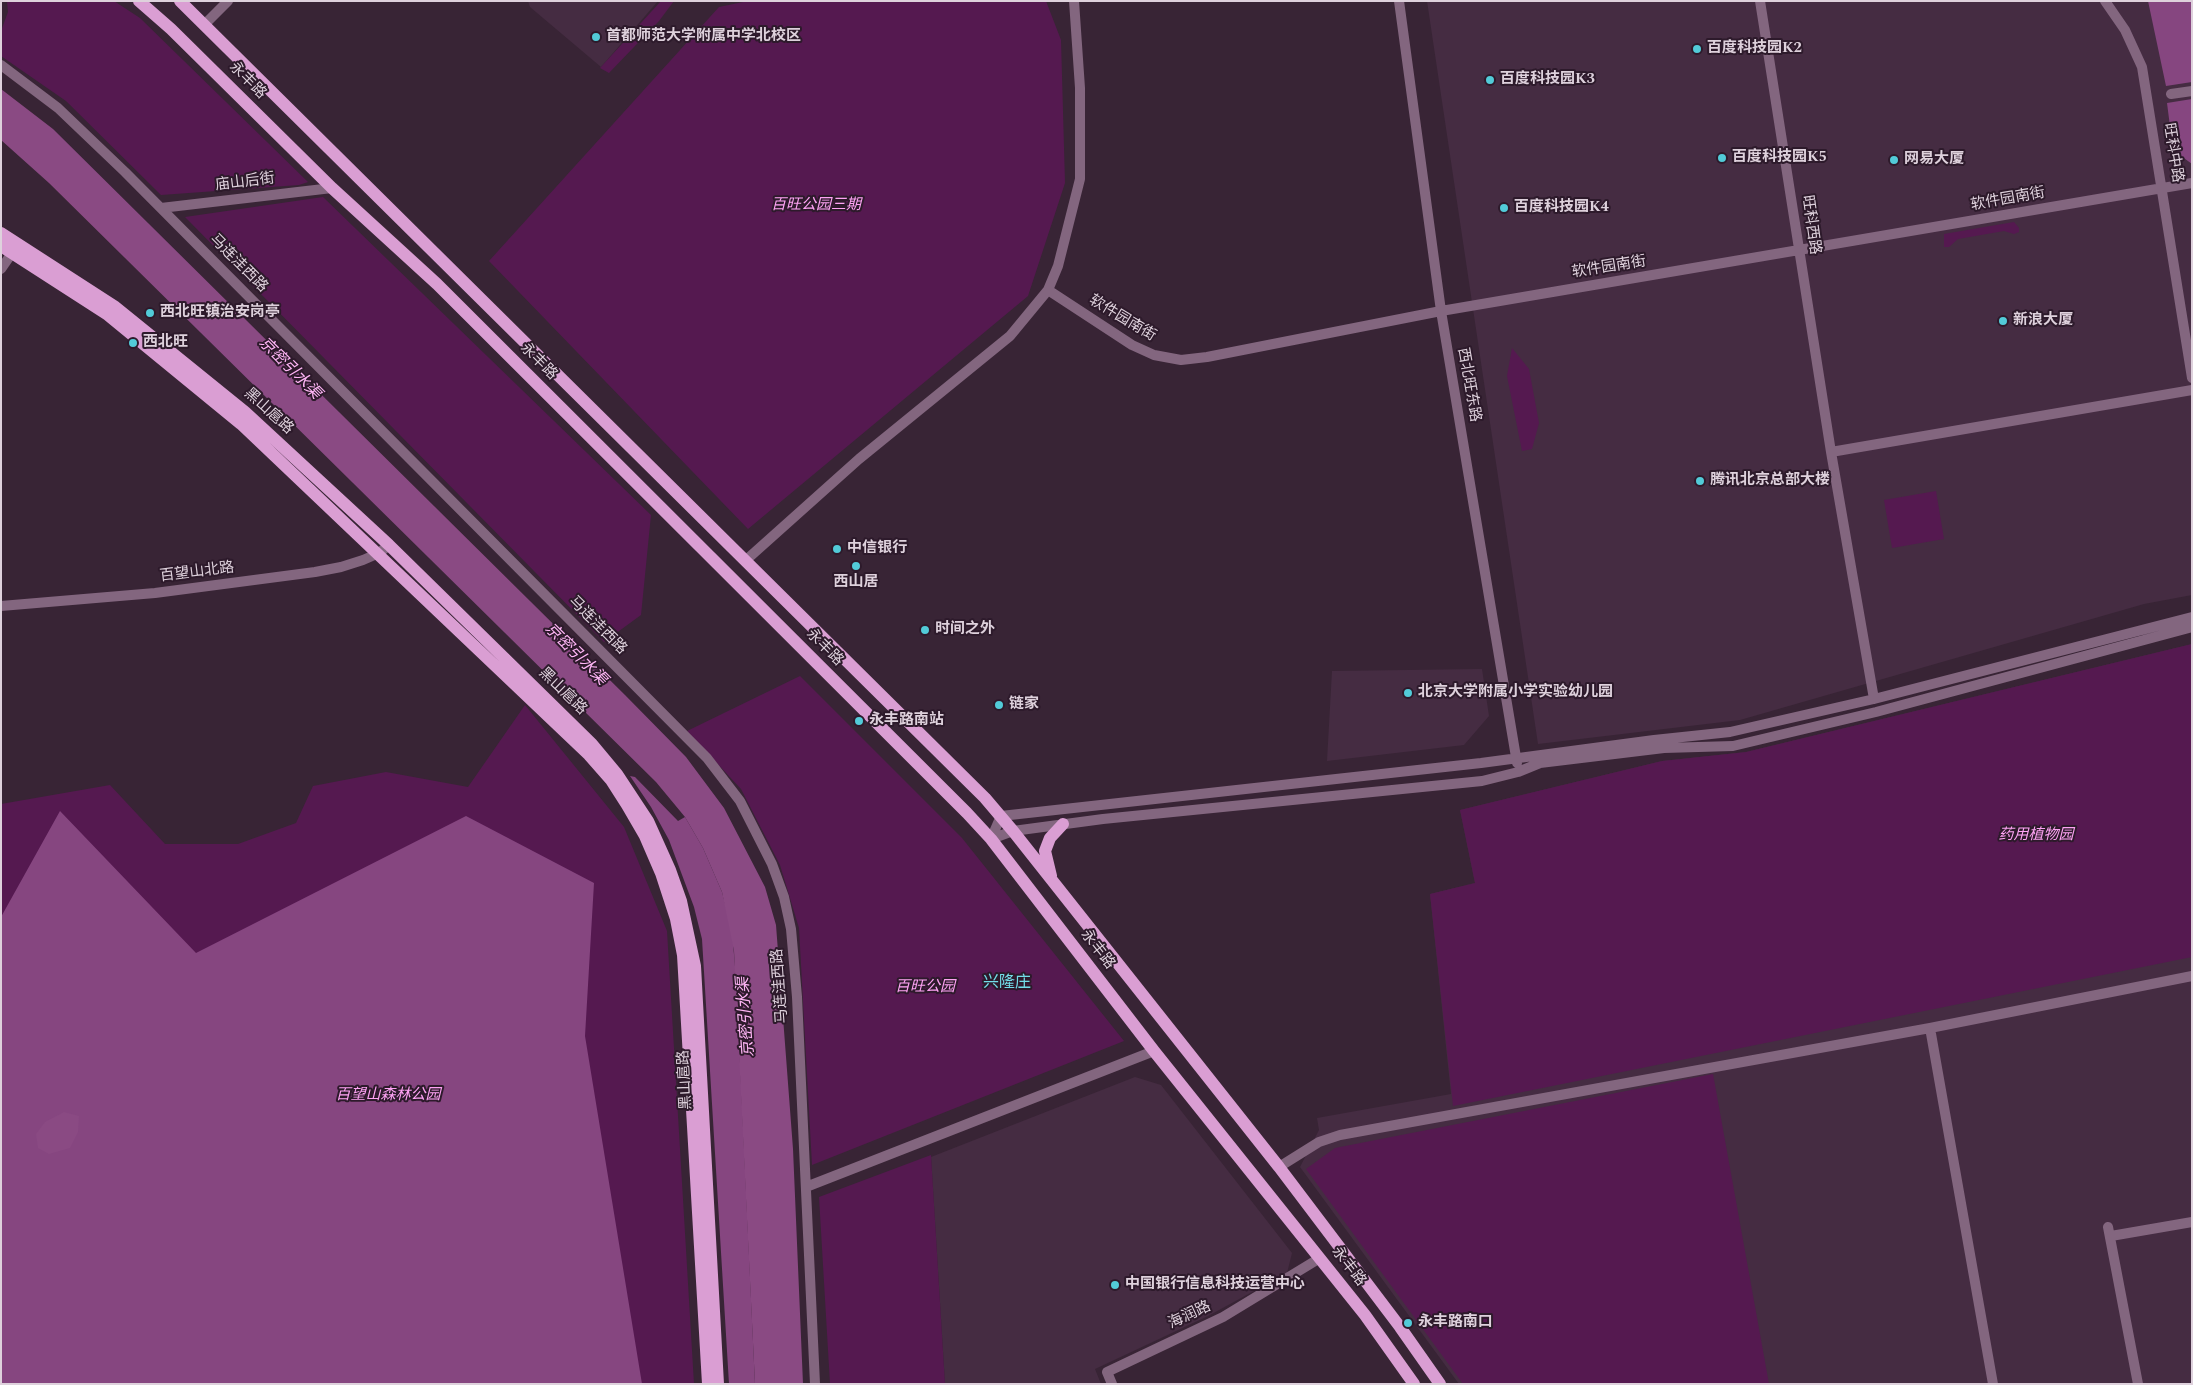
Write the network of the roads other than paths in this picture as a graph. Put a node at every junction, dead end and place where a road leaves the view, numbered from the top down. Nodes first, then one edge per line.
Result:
1 (139, 1) edge
2 (180, 1) edge
3 (228, 1) edge
4 (1074, 1) edge
5 (1399, 1) edge
6 (1760, 1) edge
7 (2105, 1) edge
8 (204, 25) junction
9 (1, 65) edge
10 (2192, 91) edge
11 (2171, 94) dead end
12 (2192, 183) edge
13 (332, 188) junction
14 (2163, 188) junction
15 (161, 208) junction
16 (1, 233) edge
17 (6, 249) edge
18 (1799, 252) junction
19 (1, 269) edge
20 (454, 272) junction
21 (440, 287) junction
22 (1048, 290) junction
23 (476, 293) junction
24 (460, 306) junction
25 (1441, 311) junction
26 (2192, 378) edge
27 (2192, 390) edge
28 (1831, 452) junction
29 (389, 545) junction
30 (379, 553) junction
31 (745, 561) junction
32 (1, 606) edge
33 (2192, 617) edge
34 (2192, 627) edge
35 (1874, 699) junction
36 (1516, 758) junction
37 (1518, 772) junction
38 (1001, 816) junction
39 (1063, 824) junction
40 (1013, 831) junction
41 (991, 840) junction
42 (1054, 885) junction
43 (2192, 976) edge
44 (1930, 1028) junction
45 (1154, 1051) junction
46 (1279, 1167) junction
47 (806, 1188) junction
48 (2192, 1222) edge
49 (1320, 1258) junction
50 (708, 1384) edge
51 (718, 1384) edge
52 (815, 1384) edge
53 (1112, 1384) edge
54 (1414, 1384) edge
55 (1440, 1384) edge
56 (1994, 1384) edge
57 (2138, 1384) edge

1 - 13 main road, 永丰路
2 - 8 main road, 永丰路
3 - 8 street
4 - 22 street
5 - 25 street, 西北旺东路
6 - 18 street, 旺科西路
7 - 14 street, 旺科中路
8 - 20 main road, 永丰路
9 - 15 street, 马连洼西路
10 - 11 street
12 - 14 street, 软件园南街
13 - 15 street, 庙山后街
13 - 21 main road, 永丰路
14 - 18 street, 软件园南街
14 - 26 street, 旺科中路
15 - 47 street, 马连洼西路
16 - 29 main road, 黑山扈路
17 - 19 street
17 - 30 main road, 黑山扈路
18 - 25 street, 软件园南街
18 - 28 street, 旺科西路
20 - 21 main road
20 - 23 main road, 永丰路
21 - 24 main road, 永丰路
22 - 25 street, 软件园南街
22 - 31 street
23 - 24 main road
23 - 31 main road, 永丰路
24 - 41 main road, 永丰路
25 - 36 street, 西北旺东路
27 - 28 street
28 - 35 street, 旺科西路
29 - 30 street, 百望山北路
29 - 51 main road, 黑山扈路
30 - 32 street, 百望山北路
30 - 50 main road, 黑山扈路
31 - 38 main road, 永丰路
33 - 35 street
34 - 37 street
35 - 36 street
36 - 37 street, 西北旺东路
36 - 38 street
37 - 39 street
38 - 40 main road, 永丰路
38 - 41 street
39 - 40 street
39 - 42 main road
40 - 41 street
40 - 42 main road, 永丰路
41 - 45 main road, 永丰路
42 - 46 main road, 永丰路
43 - 44 street
44 - 46 street
44 - 56 street
45 - 47 street
45 - 49 main road, 永丰路
46 - 55 main road, 永丰路
47 - 52 street, 马连洼西路
48 - 57 street
49 - 53 street, 海润路
49 - 54 main road, 永丰路

